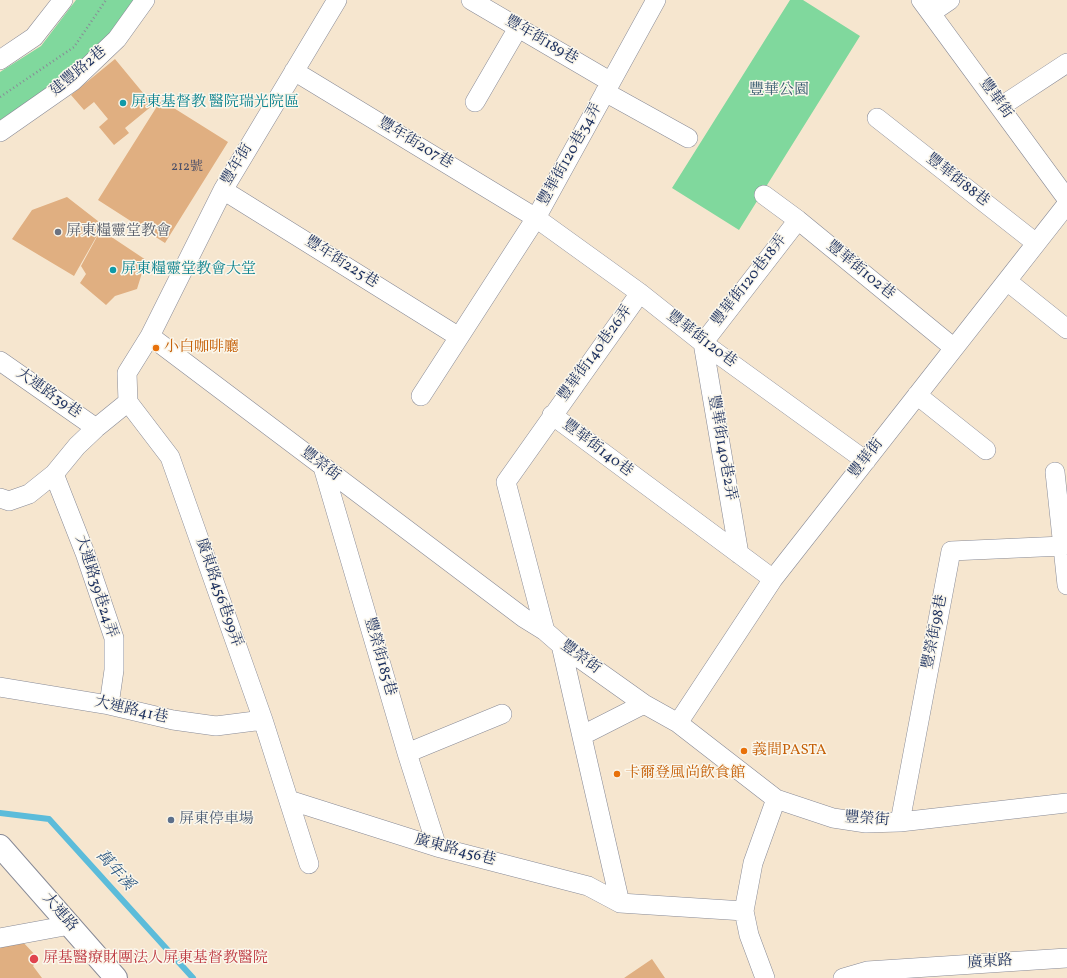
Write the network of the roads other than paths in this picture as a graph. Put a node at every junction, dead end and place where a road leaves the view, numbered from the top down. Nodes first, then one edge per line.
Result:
1 (63, 0) edge
2 (145, 0) edge
3 (337, 0) edge
4 (656, 0) edge
5 (950, 0) edge
6 (480, 2) edge
7 (926, 7) edge
8 (518, 28) junction
9 (0, 60) edge
10 (1067, 63) edge
11 (294, 71) junction
12 (608, 87) junction
13 (476, 102) dead end
14 (1000, 106) junction
15 (877, 118) dead end
16 (0, 132) edge
17 (688, 138) dead end
18 (223, 190) junction
19 (764, 194) dead end
20 (1067, 199) edge
21 (1067, 204) edge
22 (536, 218) junction
23 (798, 220) junction
24 (1036, 243) junction
25 (1007, 281) junction
26 (640, 293) junction
27 (1067, 329) edge
28 (150, 336) junction
29 (459, 337) junction
30 (703, 343) junction
31 (954, 348) junction
32 (0, 361) edge
33 (917, 395) junction
34 (421, 396) dead end
35 (128, 402) junction
36 (552, 415) junction
37 (96, 428) junction
38 (986, 450) dead end
39 (866, 460) junction
40 (323, 467) junction
41 (1055, 472) dead end
42 (54, 474) junction
43 (0, 498) edge
44 (1063, 546) junction
45 (739, 554) junction
46 (773, 579) junction
47 (1067, 585) edge
48 (545, 631) junction
49 (561, 645) junction
50 (0, 687) edge
51 (644, 704) junction
52 (108, 705) junction
53 (502, 714) dead end
54 (263, 720) junction
55 (678, 723) junction
56 (583, 735) junction
57 (407, 754) junction
58 (776, 799) junction
59 (289, 800) junction
60 (1067, 803) edge
61 (900, 822) junction
62 (437, 847) junction
63 (4, 856) edge
64 (309, 864) dead end
65 (620, 903) junction
66 (744, 911) junction
67 (70, 925) junction
68 (0, 938) edge
69 (1067, 958) edge
70 (116, 978) edge
71 (765, 978) edge
72 (843, 978) edge

1 - 9 street
2 - 16 street, 建豐路2巷
3 - 11 street, 豐年街
4 - 12 street, 豐華街120巷34弄
5 - 7 street
6 - 8 street, 豐年街189巷
7 - 14 street, 豐華街
8 - 12 street, 豐年街189巷
8 - 13 street
10 - 14 street
11 - 18 street, 豐年街
11 - 22 street, 豐年街207巷
12 - 17 street, 豐華街120巷34弄
12 - 22 street, 豐華街120巷34弄
14 - 20 street, 豐華街
15 - 24 street, 豐華街88巷
18 - 28 street, 豐年街
18 - 29 street, 豐年街225巷
19 - 23 street, 豐華街102巷
21 - 24 street, 豐華街
22 - 26 street, 豐華街120巷
22 - 29 street
23 - 30 street, 豐華街120巷18弄
23 - 31 street, 豐華街102巷
24 - 25 street, 豐華街
25 - 27 street
25 - 31 street, 豐華街
26 - 30 street, 豐華街120巷
26 - 36 street, 豐華街140巷26弄
28 - 35 street
28 - 40 street, 豐榮街
29 - 34 street
30 - 39 street, 豐華街120巷
30 - 45 street, 豐華街140巷2弄
31 - 33 street, 豐華街
32 - 37 street, 大連路39巷
33 - 38 street
33 - 39 street, 豐華街
35 - 37 street, 大連路39巷
35 - 54 street, 廣東路456巷99弄
36 - 45 street, 豐華街140巷
36 - 48 street, 豐華街140巷
37 - 42 street, 大連路39巷
39 - 46 street, 豐華街
40 - 48 street, 豐榮街
40 - 57 street, 豐榮街185巷
41 - 44 street
42 - 43 street, 大連路39巷
42 - 52 street, 大連路39巷24弄
44 - 47 street
44 - 61 street, 豐榮街98巷
45 - 46 street, 豐華街140巷
46 - 55 street, 豐華街
48 - 49 street, 豐榮街
49 - 51 street, 豐榮街
49 - 56 street
50 - 52 street, 大連路41巷
51 - 55 street, 豐榮街
51 - 56 street
52 - 54 street, 大連路41巷
53 - 57 street
54 - 59 street, 廣東路456巷99弄
55 - 58 street, 豐榮街
56 - 65 street
57 - 62 street, 豐榮街185巷
58 - 61 street, 豐榮街
58 - 66 street
59 - 62 street, 廣東路456巷
59 - 64 street, 廣東路456巷99弄
60 - 61 street, 豐榮街
62 - 65 street, 廣東路456巷
63 - 67 main road, 大連路
65 - 66 street, 廣東路456巷
66 - 71 street
67 - 68 street
67 - 70 main road, 大連路
69 - 72 street, 廣東路

